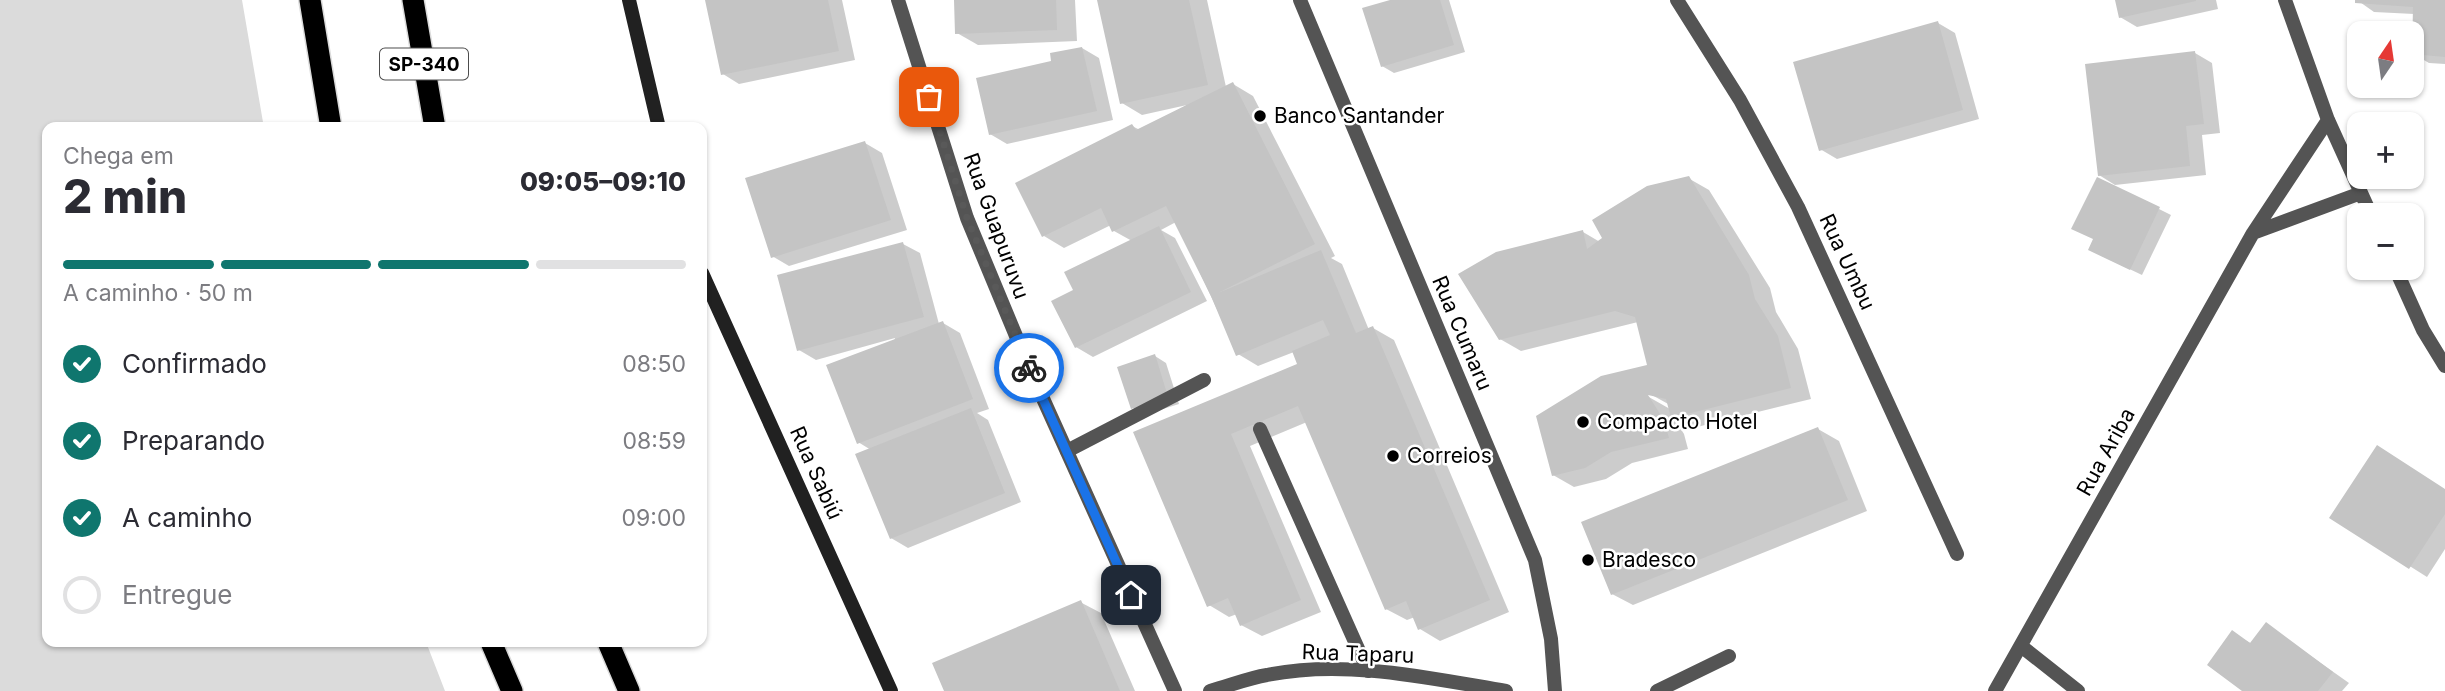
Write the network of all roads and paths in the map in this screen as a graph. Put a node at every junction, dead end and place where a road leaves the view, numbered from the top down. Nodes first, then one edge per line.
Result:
1 (310, 0) edge
2 (413, 0) edge
3 (629, 0) edge
4 (898, 0) edge
5 (1300, 0) edge
6 (1677, 0) edge
7 (2284, 0) edge
8 (2328, 120) junction
9 (330, 122) edge
10 (434, 122) edge
11 (658, 122) edge
12 (2361, 193) junction
13 (2366, 203) edge
14 (2253, 233) junction
15 (2400, 280) edge
16 (707, 284) edge
17 (2445, 366) edge
18 (1205, 380) dead end
19 (1260, 429) dead end
20 (1067, 452) junction
21 (1956, 554) dead end
22 (2021, 646) junction
23 (493, 647) edge
24 (610, 647) edge
25 (1729, 656) dead end
26 (1368, 671) junction
27 (512, 691) edge
28 (629, 691) edge
29 (891, 691) edge
30 (1175, 691) edge
31 (1210, 691) edge
32 (1506, 691) edge
33 (1555, 691) edge
34 (1657, 691) edge
35 (1995, 691) edge
36 (2078, 691) edge

1 - 9 highway
2 - 10 highway, SP-340
3 - 11 main road
4 - 20 street, Rua Guapuruvu
5 - 33 street, Rua Cumaru
6 - 21 street, Rua Umbu
7 - 8 street
8 - 12 street
8 - 14 street, Rua Ariba
12 - 13 street
12 - 14 street
14 - 22 street, Rua Ariba
15 - 17 street
16 - 29 main road, Rua Sabiú
18 - 20 street
19 - 26 street
20 - 30 street, Rua Guapuruvu
22 - 35 street, Rua Ariba
22 - 36 street
23 - 27 highway
24 - 28 highway
25 - 34 street
26 - 31 street, Rua Taparu
26 - 32 street, Rua Taparu

